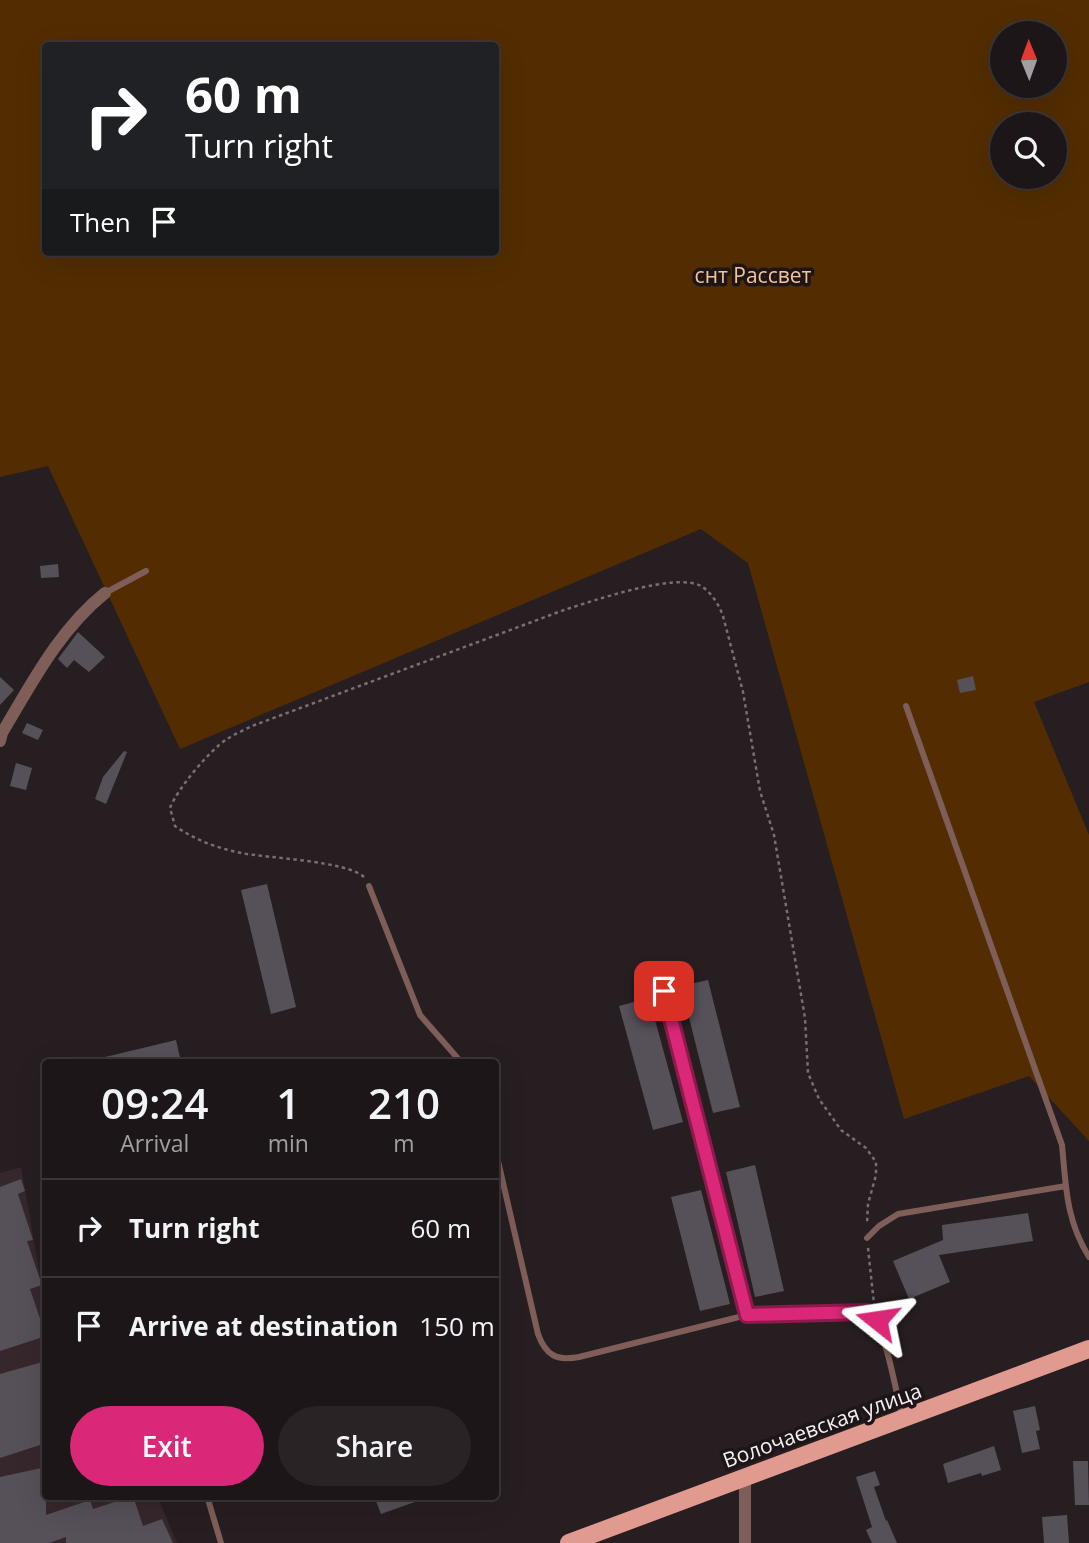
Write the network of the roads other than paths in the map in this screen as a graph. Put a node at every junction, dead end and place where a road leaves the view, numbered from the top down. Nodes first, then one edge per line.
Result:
1 (146, 570) dead end
2 (105, 593) joint
3 (906, 706) dead end
4 (1, 734) edge
5 (369, 886) road end
6 (664, 991) dead end
7 (458, 1059) edge
8 (499, 1165) edge
9 (1066, 1186) junction
10 (867, 1238) road end
11 (1089, 1257) edge
12 (747, 1315) junction
13 (1089, 1349) edge
14 (902, 1419) junction
15 (745, 1478) junction
16 (209, 1500) edge
17 (221, 1543) edge
18 (569, 1543) edge
19 (745, 1543) edge

1 - 2 lane
2 - 4 street
3 - 9 lane
5 - 7 lane
6 - 12 lane
8 - 12 lane
9 - 10 lane
9 - 11 lane
12 - 14 lane
13 - 14 main road, Волочаевская улица
14 - 15 main road, Волочаевская улица
15 - 18 main road, Волочаевская улица
15 - 19 street
16 - 17 lane

